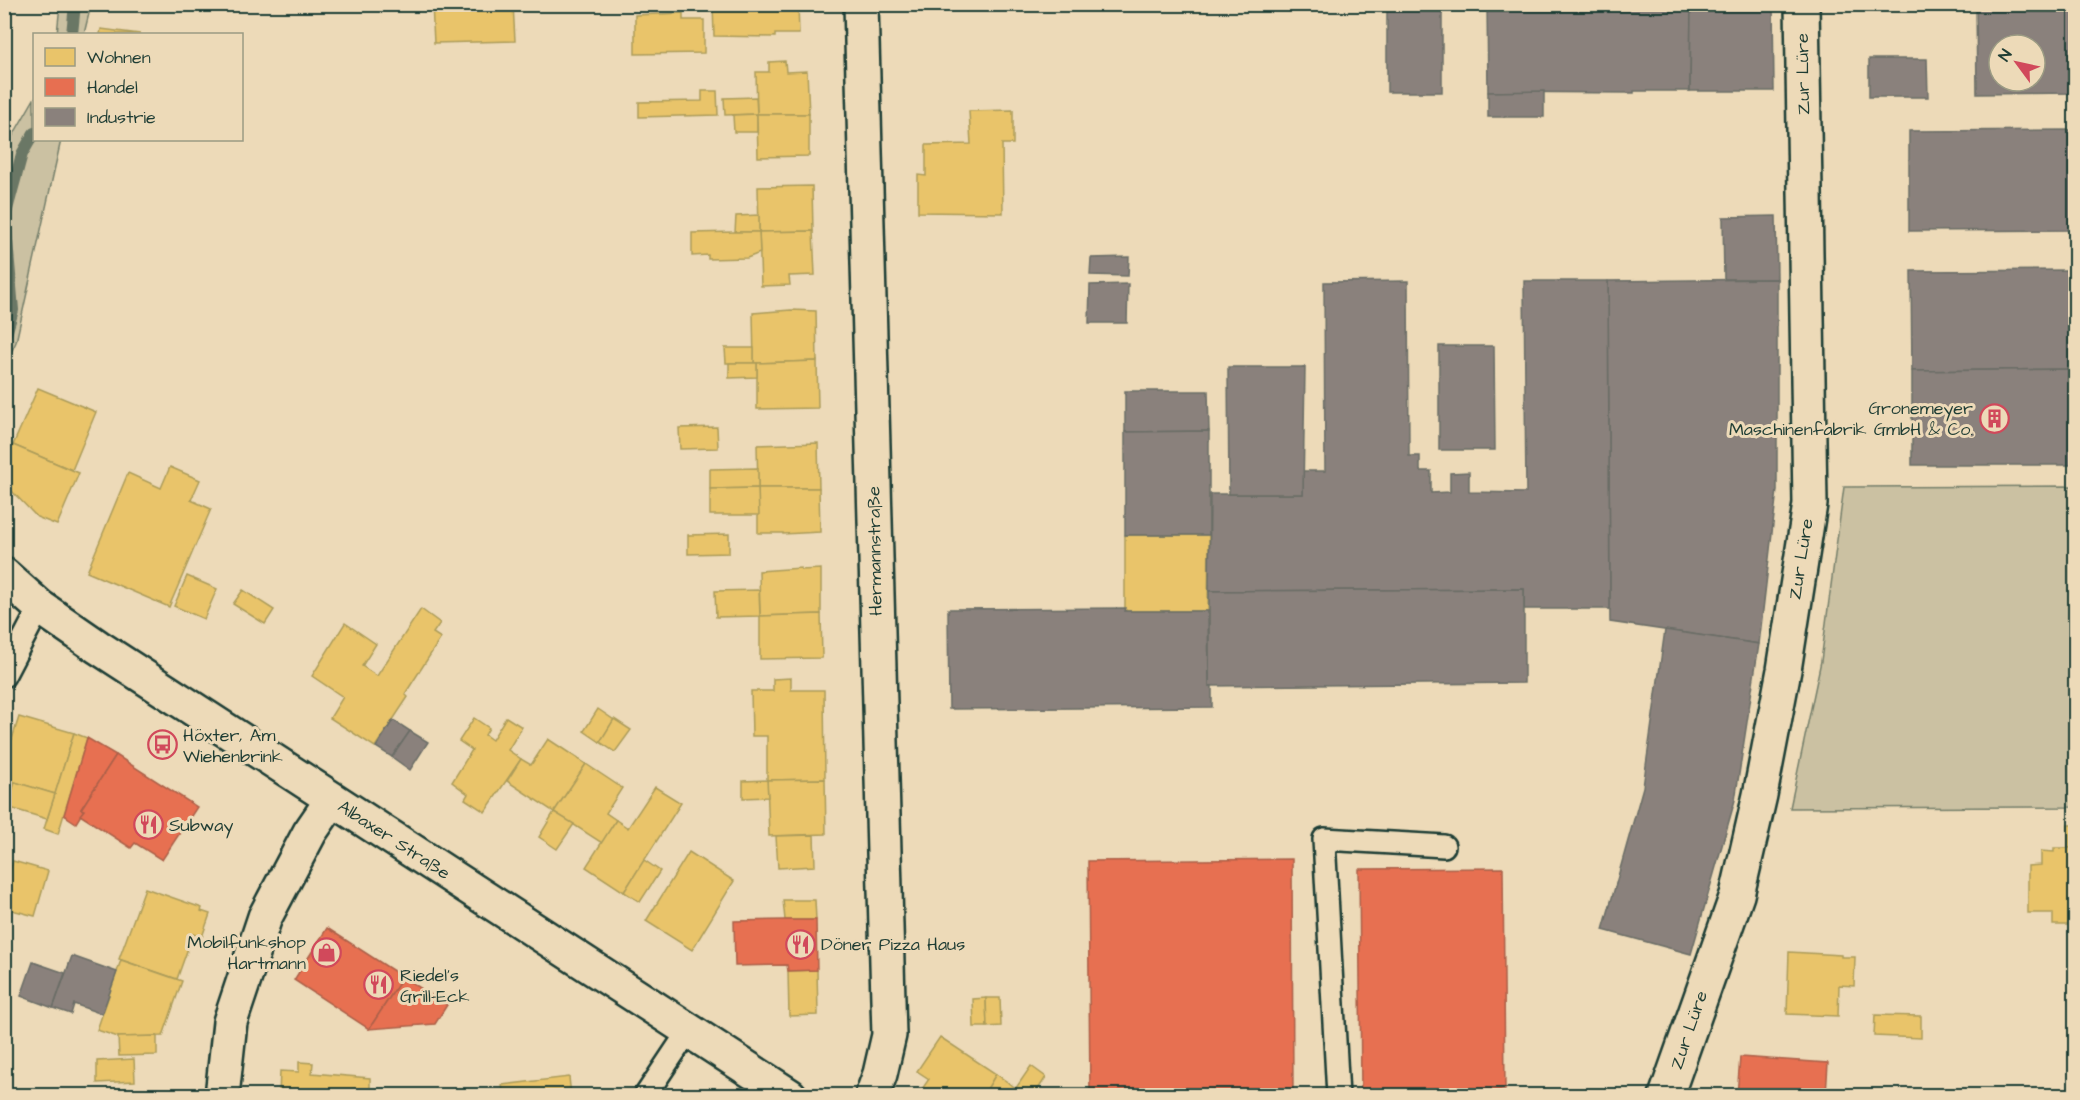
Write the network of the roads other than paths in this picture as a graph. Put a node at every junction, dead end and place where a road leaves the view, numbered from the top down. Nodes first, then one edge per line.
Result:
1 (861, 4) edge
2 (1802, 4) edge
3 (4, 575) edge
4 (40, 607) junction
5 (4, 676) edge
6 (332, 800) junction
7 (1444, 846) dead end
8 (689, 1030) junction
9 (222, 1095) edge
10 (645, 1095) edge
11 (790, 1095) edge
12 (872, 1095) edge
13 (1338, 1095) edge
14 (1666, 1095) edge

1 - 12 street, Hermannstraße
2 - 14 street, Zur Lüre
3 - 4 street, Albaxer Straße
4 - 5 lane
4 - 6 street, Albaxer Straße
6 - 8 street, Albaxer Straße
6 - 9 street
7 - 13 lane
8 - 10 lane
8 - 11 street, Albaxer Straße

